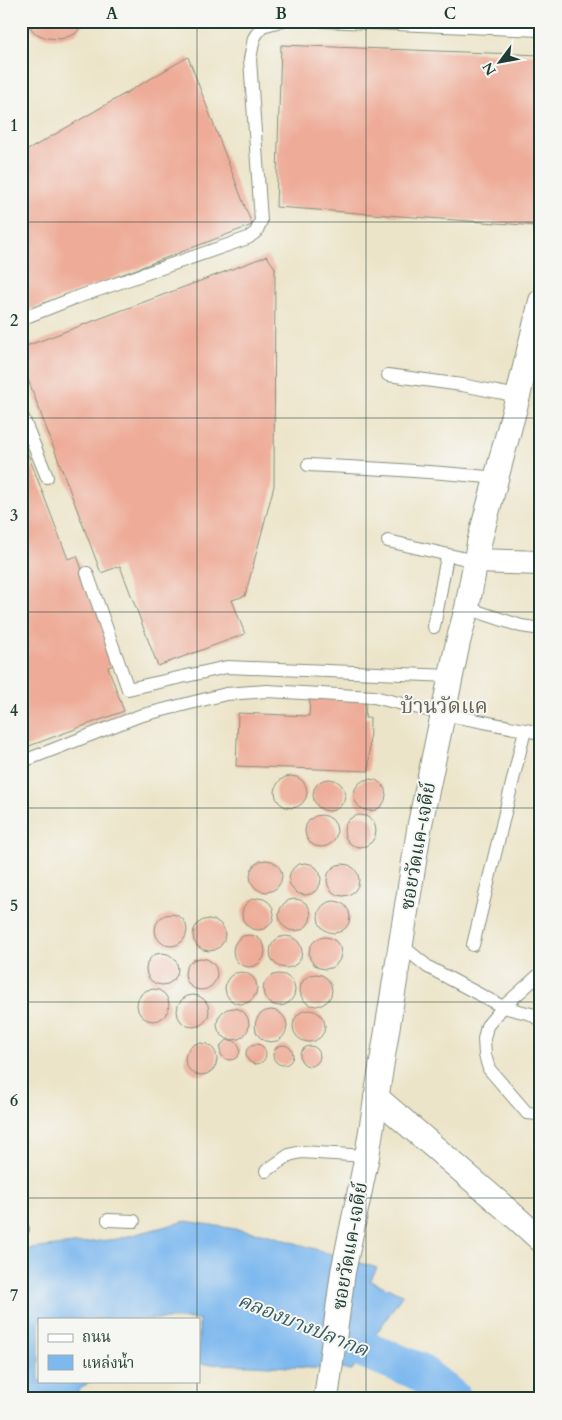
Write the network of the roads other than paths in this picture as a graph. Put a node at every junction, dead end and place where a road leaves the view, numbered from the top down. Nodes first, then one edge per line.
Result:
1 (281, 21) edge
2 (323, 21) edge
3 (541, 30) edge
4 (541, 300) edge
5 (21, 319) edge
6 (537, 329) edge
7 (388, 375) dead end
8 (518, 396) junction
9 (21, 413) edge
10 (308, 465) dead end
11 (47, 477) dead end
12 (496, 478) junction
13 (388, 541) dead end
14 (447, 556) junction
15 (475, 561) junction
16 (541, 563) edge
17 (87, 573) dead end
18 (467, 608) junction
19 (434, 627) dead end
20 (541, 629) edge
21 (451, 676) junction
22 (443, 714) junction
23 (525, 730) junction
24 (541, 733) edge
25 (21, 762) edge
26 (401, 945) junction
27 (473, 945) dead end
28 (541, 973) edge
29 (503, 1006) junction
30 (541, 1021) edge
31 (376, 1097) junction
32 (541, 1111) edge
33 (366, 1161) junction
34 (266, 1171) dead end
35 (108, 1220) dead end
36 (134, 1221) dead end
37 (541, 1240) edge
38 (326, 1399) edge

1 - 5 lane
2 - 3 lane
4 - 6 street, ซอยวัดแค-เจดีย์
6 - 8 street, ซอยวัดแค-เจดีย์
7 - 8 lane
8 - 12 street, ซอยวัดแค-เจดีย์
9 - 11 lane
10 - 12 lane
12 - 15 street, ซอยวัดแค-เจดีย์
13 - 14 lane
14 - 15 lane
14 - 19 lane
15 - 16 street
15 - 18 street, ซอยวัดแค-เจดีย์
17 - 21 lane
18 - 20 lane
18 - 21 street, ซอยวัดแค-เจดีย์
21 - 22 street, ซอยวัดแค-เจดีย์
22 - 23 lane
22 - 25 lane
22 - 26 street, ซอยวัดแค-เจดีย์
23 - 24 lane
23 - 27 lane
26 - 29 lane
26 - 31 street, ซอยวัดแค-เจดีย์
28 - 29 lane
29 - 30 lane
29 - 32 lane
31 - 33 street, ซอยวัดแค-เจดีย์
31 - 37 street
33 - 34 lane
33 - 38 street, ซอยวัดแค-เจดีย์
35 - 36 lane

